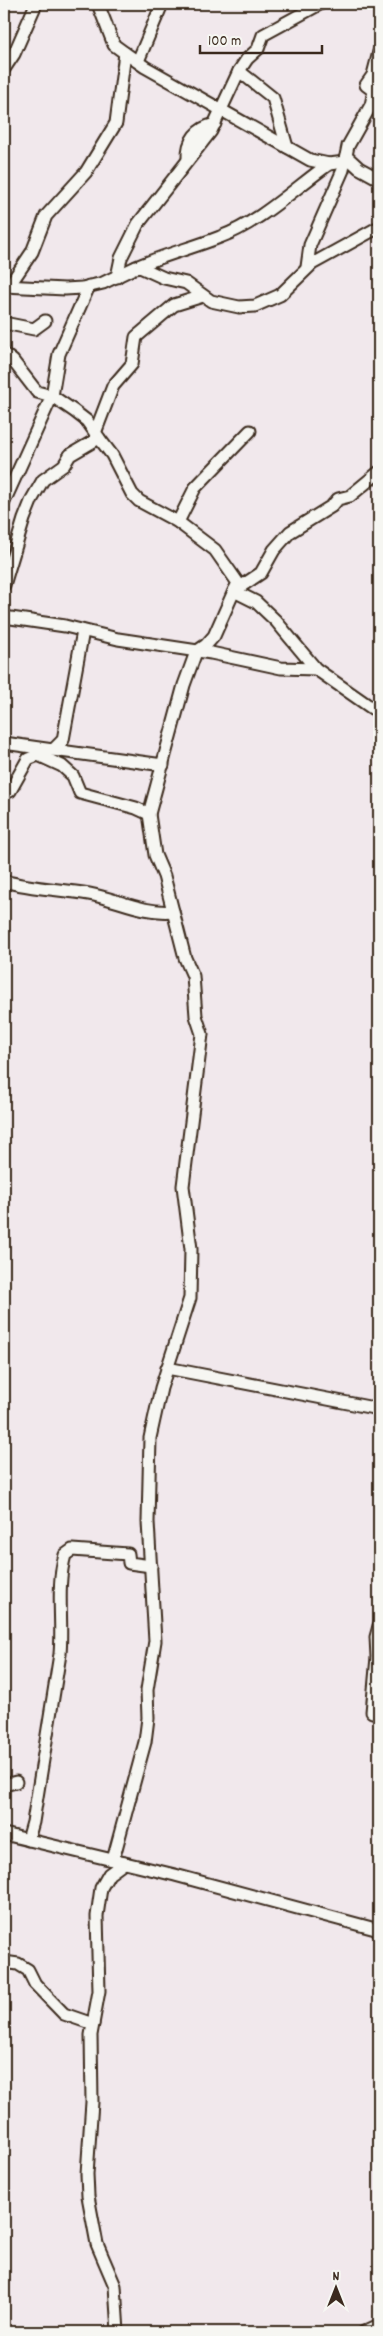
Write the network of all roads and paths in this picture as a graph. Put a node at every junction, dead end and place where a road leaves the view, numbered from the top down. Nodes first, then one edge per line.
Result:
1 (36, 4) edge
2 (98, 4) edge
3 (162, 4) edge
4 (320, 4) edge
5 (125, 53) junction
6 (379, 56) edge
7 (138, 62) junction
8 (4, 69) edge
9 (239, 70) junction
10 (377, 92) edge
11 (222, 110) junction
12 (286, 147) junction
13 (345, 159) junction
14 (329, 164) junction
15 (379, 179) edge
16 (379, 227) edge
17 (134, 268) junction
18 (307, 268) junction
19 (117, 277) junction
20 (7, 286) edge
21 (90, 286) junction
22 (203, 296) junction
23 (45, 321) dead end
24 (4, 323) edge
25 (4, 354) edge
26 (52, 396) junction
27 (250, 431) dead end
28 (97, 435) junction
29 (379, 472) edge
30 (4, 502) edge
31 (178, 522) junction
32 (4, 585) edge
33 (234, 591) junction
34 (4, 617) edge
35 (83, 631) junction
36 (196, 652) junction
37 (316, 668) junction
38 (379, 713) edge
39 (4, 743) edge
40 (52, 750) junction
41 (163, 765) junction
42 (4, 793) edge
43 (149, 814) junction
44 (4, 881) edge
45 (172, 911) junction
46 (168, 1368) junction
47 (379, 1409) edge
48 (151, 1566) junction
49 (379, 1626) edge
50 (372, 1712) dead end
51 (16, 1782) dead end
52 (4, 1785) edge
53 (4, 1834) edge
54 (28, 1840) junction
55 (113, 1860) junction
56 (124, 1863) junction
57 (352, 1923) junction
58 (379, 1930) edge
59 (379, 1937) edge
60 (4, 1962) edge
61 (93, 2024) junction
62 (379, 2325) edge
63 (118, 2332) edge
64 (364, 2332) edge

1 - 8 street
2 - 5 street
3 - 7 street
4 - 9 street
5 - 7 street
5 - 20 street
6 - 10 street
7 - 11 street
9 - 11 street
9 - 12 street
10 - 13 street
11 - 12 street
11 - 19 street
12 - 14 street
13 - 14 street
13 - 15 street
13 - 18 street
14 - 17 street
16 - 18 street
17 - 19 street
17 - 22 street
18 - 22 street
19 - 21 street
20 - 21 street
21 - 26 street
22 - 28 street
23 - 24 street
25 - 26 street
26 - 28 street
26 - 30 street
27 - 31 street
28 - 31 street
28 - 32 street
29 - 33 street
31 - 33 street
33 - 36 street
33 - 37 street
34 - 35 street
35 - 36 street
35 - 40 street
36 - 37 street
36 - 41 street
37 - 38 street
39 - 40 street
40 - 41 street
41 - 43 street
42 - 43 street
43 - 45 street
44 - 45 street
45 - 46 street
46 - 47 street
46 - 48 street
48 - 54 street
48 - 55 street
49 - 50 street
51 - 52 street
53 - 54 street
54 - 55 street
55 - 56 street
56 - 57 street
56 - 61 street
57 - 58 street
57 - 59 street
60 - 61 street
61 - 63 street
62 - 64 street

